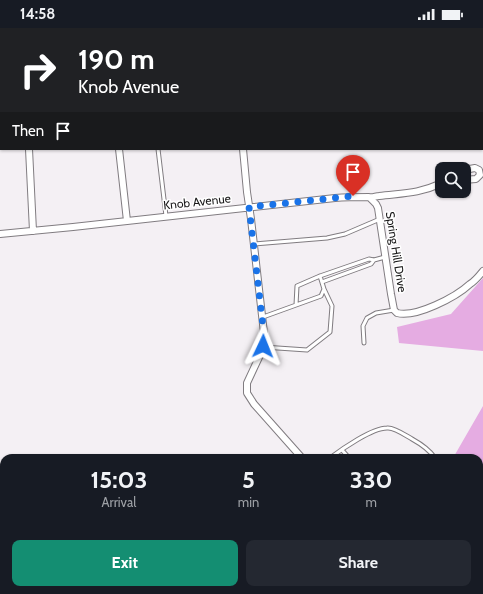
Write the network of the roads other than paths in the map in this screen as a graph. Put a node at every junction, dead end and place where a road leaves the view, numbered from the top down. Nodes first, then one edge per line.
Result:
1 (29, 150) edge
2 (119, 150) edge
3 (158, 150) edge
4 (244, 150) edge
5 (471, 169) edge
6 (471, 179) edge
7 (435, 186) edge
8 (370, 198) junction
9 (249, 207) junction
10 (166, 216) junction
11 (380, 219) junction
12 (127, 221) junction
13 (33, 231) junction
14 (0, 234) edge
15 (254, 244) junction
16 (385, 257) junction
17 (374, 260) junction
18 (483, 271) edge
19 (320, 276) junction
20 (322, 282) junction
21 (324, 289) junction
22 (296, 305) junction
23 (395, 311) junction
24 (262, 317) junction
25 (364, 342) dead end
26 (263, 346) junction
27 (342, 450) junction
28 (298, 454) edge
29 (336, 454) edge
30 (346, 454) edge
31 (432, 454) edge

1 - 13 street
2 - 12 street
3 - 10 lane
4 - 9 street
5 - 6 street
7 - 8 street, Knob Avenue
8 - 9 street, Knob Avenue
8 - 11 street, Spring Hill Drive
9 - 10 street, Knob Avenue
9 - 15 street
10 - 12 street, Knob Avenue
11 - 15 lane
11 - 16 street, Spring Hill Drive
12 - 13 street, Knob Avenue
13 - 14 street, Knob Avenue
15 - 24 street
16 - 17 lane
16 - 23 street, Spring Hill Drive
17 - 19 lane
17 - 20 lane
18 - 23 street
19 - 20 lane
19 - 22 lane
20 - 21 lane
21 - 22 lane
21 - 26 lane
22 - 24 lane
23 - 25 lane
24 - 26 street
26 - 28 street
27 - 29 lane
27 - 30 lane
27 - 31 lane

